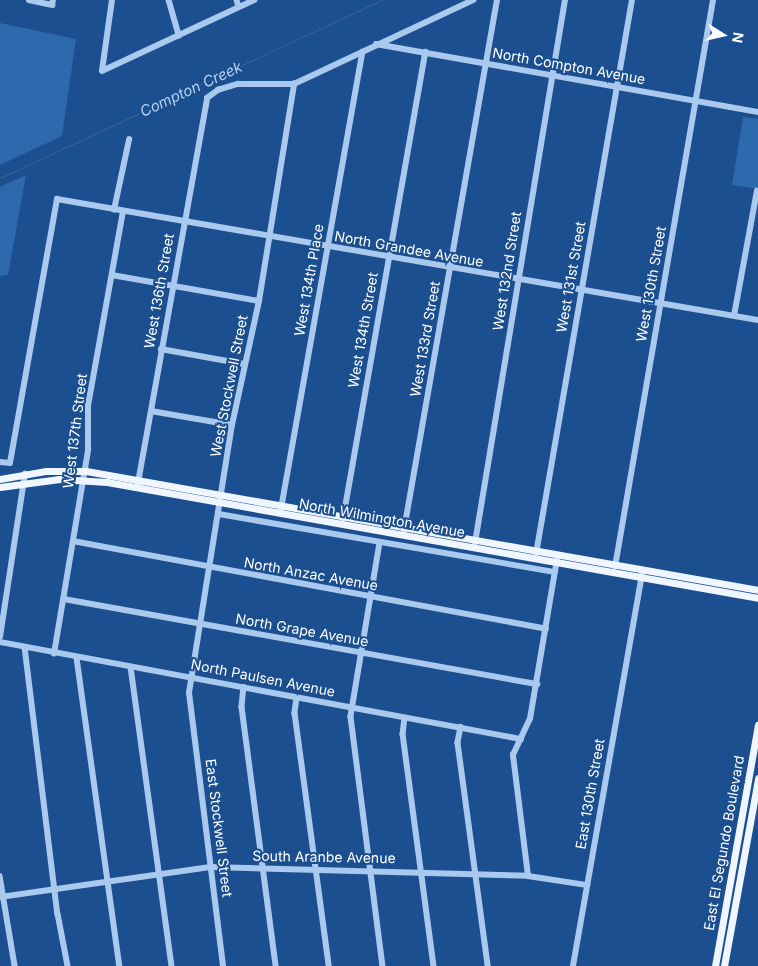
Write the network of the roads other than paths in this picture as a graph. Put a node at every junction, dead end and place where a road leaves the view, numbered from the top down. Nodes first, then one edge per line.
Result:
1 (29, 0) edge
2 (53, 0) edge
3 (112, 0) edge
4 (169, 0) edge
5 (237, 0) edge
6 (254, 0) edge
7 (473, 0) edge
8 (497, 0) edge
9 (565, 0) edge
10 (632, 0) edge
11 (713, 0) edge
12 (239, 7) junction
13 (179, 36) junction
14 (376, 44) junction
15 (362, 52) junction
16 (424, 52) junction
17 (486, 63) junction
18 (552, 75) junction
19 (294, 84) junction
20 (617, 87) junction
21 (696, 101) junction
22 (758, 112) edge
23 (129, 140) dead end
24 (757, 191) edge
25 (114, 210) junction
26 (123, 212) junction
27 (184, 222) junction
28 (270, 237) junction
29 (328, 248) junction
30 (389, 258) junction
31 (450, 269) junction
32 (112, 275) junction
33 (518, 281) junction
34 (173, 286) junction
35 (581, 292) junction
36 (259, 301) junction
37 (660, 305) junction
38 (734, 316) junction
39 (758, 320) edge
40 (161, 349) junction
41 (244, 364) junction
42 (151, 411) junction
43 (232, 425) junction
44 (0, 462) edge
45 (84, 471) junction
46 (25, 474) junction
47 (0, 479) edge
48 (83, 480) junction
49 (139, 480) junction
50 (25, 482) junction
51 (0, 487) edge
52 (137, 488) junction
53 (221, 494) junction
54 (220, 503) junction
55 (282, 505) junction
56 (281, 513) junction
57 (219, 514) junction
58 (343, 520) junction
59 (405, 526) junction
60 (404, 535) junction
61 (73, 541) junction
62 (380, 543) junction
63 (474, 543) junction
64 (536, 554) junction
65 (557, 558) junction
66 (209, 568) junction
67 (614, 568) junction
68 (643, 569) junction
69 (555, 572) junction
70 (641, 577) junction
71 (758, 590) edge
72 (371, 598) junction
73 (758, 598) edge
74 (64, 599) junction
75 (200, 624) junction
76 (546, 629) junction
77 (0, 637) edge
78 (0, 642) edge
79 (24, 647) junction
80 (361, 653) junction
81 (54, 654) junction
82 (77, 658) junction
83 (131, 667) junction
84 (192, 677) junction
85 (536, 684) junction
86 (244, 687) junction
87 (189, 693) joint
88 (297, 698) junction
89 (352, 708) junction
90 (405, 718) junction
91 (758, 725) edge
92 (460, 727) junction
93 (521, 739) junction
94 (758, 778) edge
95 (212, 867) junction
96 (265, 868) junction
97 (317, 868) junction
98 (369, 870) junction
99 (420, 872) junction
100 (160, 874) junction
101 (476, 875) junction
102 (0, 876) edge
103 (528, 876) junction
104 (107, 881) junction
105 (587, 885) junction
106 (54, 888) junction
107 (1, 897) edge
108 (15, 966) edge
109 (68, 966) edge
110 (120, 966) edge
111 (172, 966) edge
112 (223, 966) edge
113 (276, 966) edge
114 (329, 966) edge
115 (383, 966) edge
116 (434, 966) edge
117 (488, 966) edge
118 (572, 966) edge
119 (715, 966) edge
120 (724, 966) edge

1 - 2 street
3 - 13 street
4 - 13 street
5 - 12 street
6 - 12 street
7 - 14 street
8 - 17 street, West 133rd Street
9 - 18 street, West 132nd Street
10 - 20 street, West 131st Street
11 - 21 street, West 130th Street
12 - 13 street
14 - 15 street
14 - 16 street, North Compton Avenue
15 - 19 street
15 - 29 street, West 134th Place
16 - 17 street, North Compton Avenue
16 - 30 street, West 134th Street
17 - 18 street, North Compton Avenue
17 - 31 street, West 133rd Street
18 - 20 street, North Compton Avenue
18 - 33 street, West 132nd Street
19 - 27 street, West 136th Street
19 - 28 street, West Stockwell Street
20 - 21 street, North Compton Avenue
20 - 35 street, West 131st Street
21 - 22 street, North Compton Avenue
21 - 37 street, West 130th Street
23 - 25 street
24 - 38 street
25 - 26 street, North Grandee Avenue
25 - 44 street, North Grandee Avenue
26 - 27 street, North Grandee Avenue
26 - 32 street, West 137th Street
27 - 28 street, North Grandee Avenue
27 - 34 street, West 136th Street
28 - 29 street, North Grandee Avenue
28 - 36 street, West Stockwell Street
29 - 30 street, North Grandee Avenue
29 - 55 street, West 134th Place
30 - 31 street, North Grandee Avenue
30 - 58 street, West 134th Street
31 - 33 street, North Grandee Avenue
31 - 59 street, West 133rd Street
32 - 34 street
32 - 45 street, West 137th Street
33 - 35 street, North Grandee Avenue
33 - 63 street, West 132nd Street
34 - 36 street
34 - 40 street, West 136th Street
35 - 37 street, North Grandee Avenue
35 - 64 street, West 131st Street
36 - 41 street, West Stockwell Street
37 - 38 street, North Grandee Avenue
37 - 67 street, West 130th Street
38 - 39 street, North Grandee Avenue
40 - 41 street
40 - 42 street, West 136th Street
41 - 43 street, West Stockwell Street
42 - 43 street
42 - 49 street, West 136th Street
43 - 53 street, West Stockwell Street
45 - 46 main road, North Wilmington Avenue
45 - 48 street, West 137th Street
45 - 49 main road, North Wilmington Avenue
46 - 47 main road, North Wilmington Avenue
46 - 50 street
48 - 50 main road, North Wilmington Avenue
48 - 52 main road, North Wilmington Avenue
48 - 61 street, West 137th Street
49 - 52 street, West 136th Street
49 - 53 main road, North Wilmington Avenue
50 - 51 main road, North Wilmington Avenue
50 - 77 street
52 - 54 main road, North Wilmington Avenue
53 - 54 street, West Stockwell Street
53 - 55 main road, North Wilmington Avenue
54 - 56 main road, North Wilmington Avenue
54 - 57 street, West Stockwell Street
55 - 56 street, West 134th Place
55 - 58 main road, North Wilmington Avenue
56 - 58 main road, North Wilmington Avenue
57 - 62 street
57 - 66 street, West Stockwell Street
58 - 59 main road, North Wilmington Avenue
58 - 60 main road, North Wilmington Avenue
59 - 60 street, West 133rd Street
59 - 63 main road, North Wilmington Avenue
60 - 63 main road, North Wilmington Avenue
61 - 66 street, North Anzac Avenue
61 - 74 street, West 137th Street
62 - 69 street
62 - 72 street
63 - 64 main road, North Wilmington Avenue
64 - 65 main road, North Wilmington Avenue
65 - 67 main road, North Wilmington Avenue
65 - 69 street
66 - 72 street, North Anzac Avenue
66 - 75 street, West Stockwell Street
67 - 68 main road, North Wilmington Avenue
67 - 70 main road, North Wilmington Avenue
68 - 70 street
68 - 71 main road, North Wilmington Avenue
69 - 76 street
70 - 73 main road, North Wilmington Avenue
70 - 105 street, East 130th Street
72 - 76 street, North Anzac Avenue
72 - 80 street
74 - 75 street, North Grape Avenue
74 - 81 street, West 137th Street
75 - 80 street, North Grape Avenue
75 - 84 street, West Stockwell Street
76 - 85 street
78 - 79 street, North Paulsen Avenue
79 - 81 street, North Paulsen Avenue
79 - 106 street
80 - 85 street, North Grape Avenue
80 - 89 street
81 - 82 street, North Paulsen Avenue
82 - 83 street, North Paulsen Avenue
82 - 104 street
83 - 84 street, North Paulsen Avenue
83 - 100 street
84 - 86 street, North Paulsen Avenue
84 - 87 street, West Stockwell Street
85 - 93 street
86 - 88 street, North Paulsen Avenue
86 - 96 street
87 - 95 street, East Stockwell Street
88 - 89 street, North Paulsen Avenue
88 - 97 street
89 - 90 street, North Paulsen Avenue
89 - 98 street
90 - 92 street, North Paulsen Avenue
90 - 99 street
91 - 119 main road, East El Segundo Boulevard
92 - 93 street, North Paulsen Avenue
92 - 101 street
93 - 103 street
94 - 120 main road, East El Segundo Boulevard
95 - 96 street, South Aranbe Avenue
95 - 100 street, South Aranbe Avenue
95 - 112 street, East Stockwell Street
96 - 97 street, South Aranbe Avenue
96 - 113 street
97 - 98 street, South Aranbe Avenue
97 - 114 street
98 - 99 street, South Aranbe Avenue
98 - 115 street
99 - 101 street, South Aranbe Avenue
99 - 116 street
100 - 104 street, South Aranbe Avenue
100 - 111 street
101 - 103 street, South Aranbe Avenue
101 - 117 street
102 - 107 street
103 - 105 street, South Aranbe Avenue
104 - 106 street, South Aranbe Avenue
104 - 110 street
105 - 118 street, East 130th Street
106 - 107 street, South Aranbe Avenue
106 - 109 street
107 - 108 street

